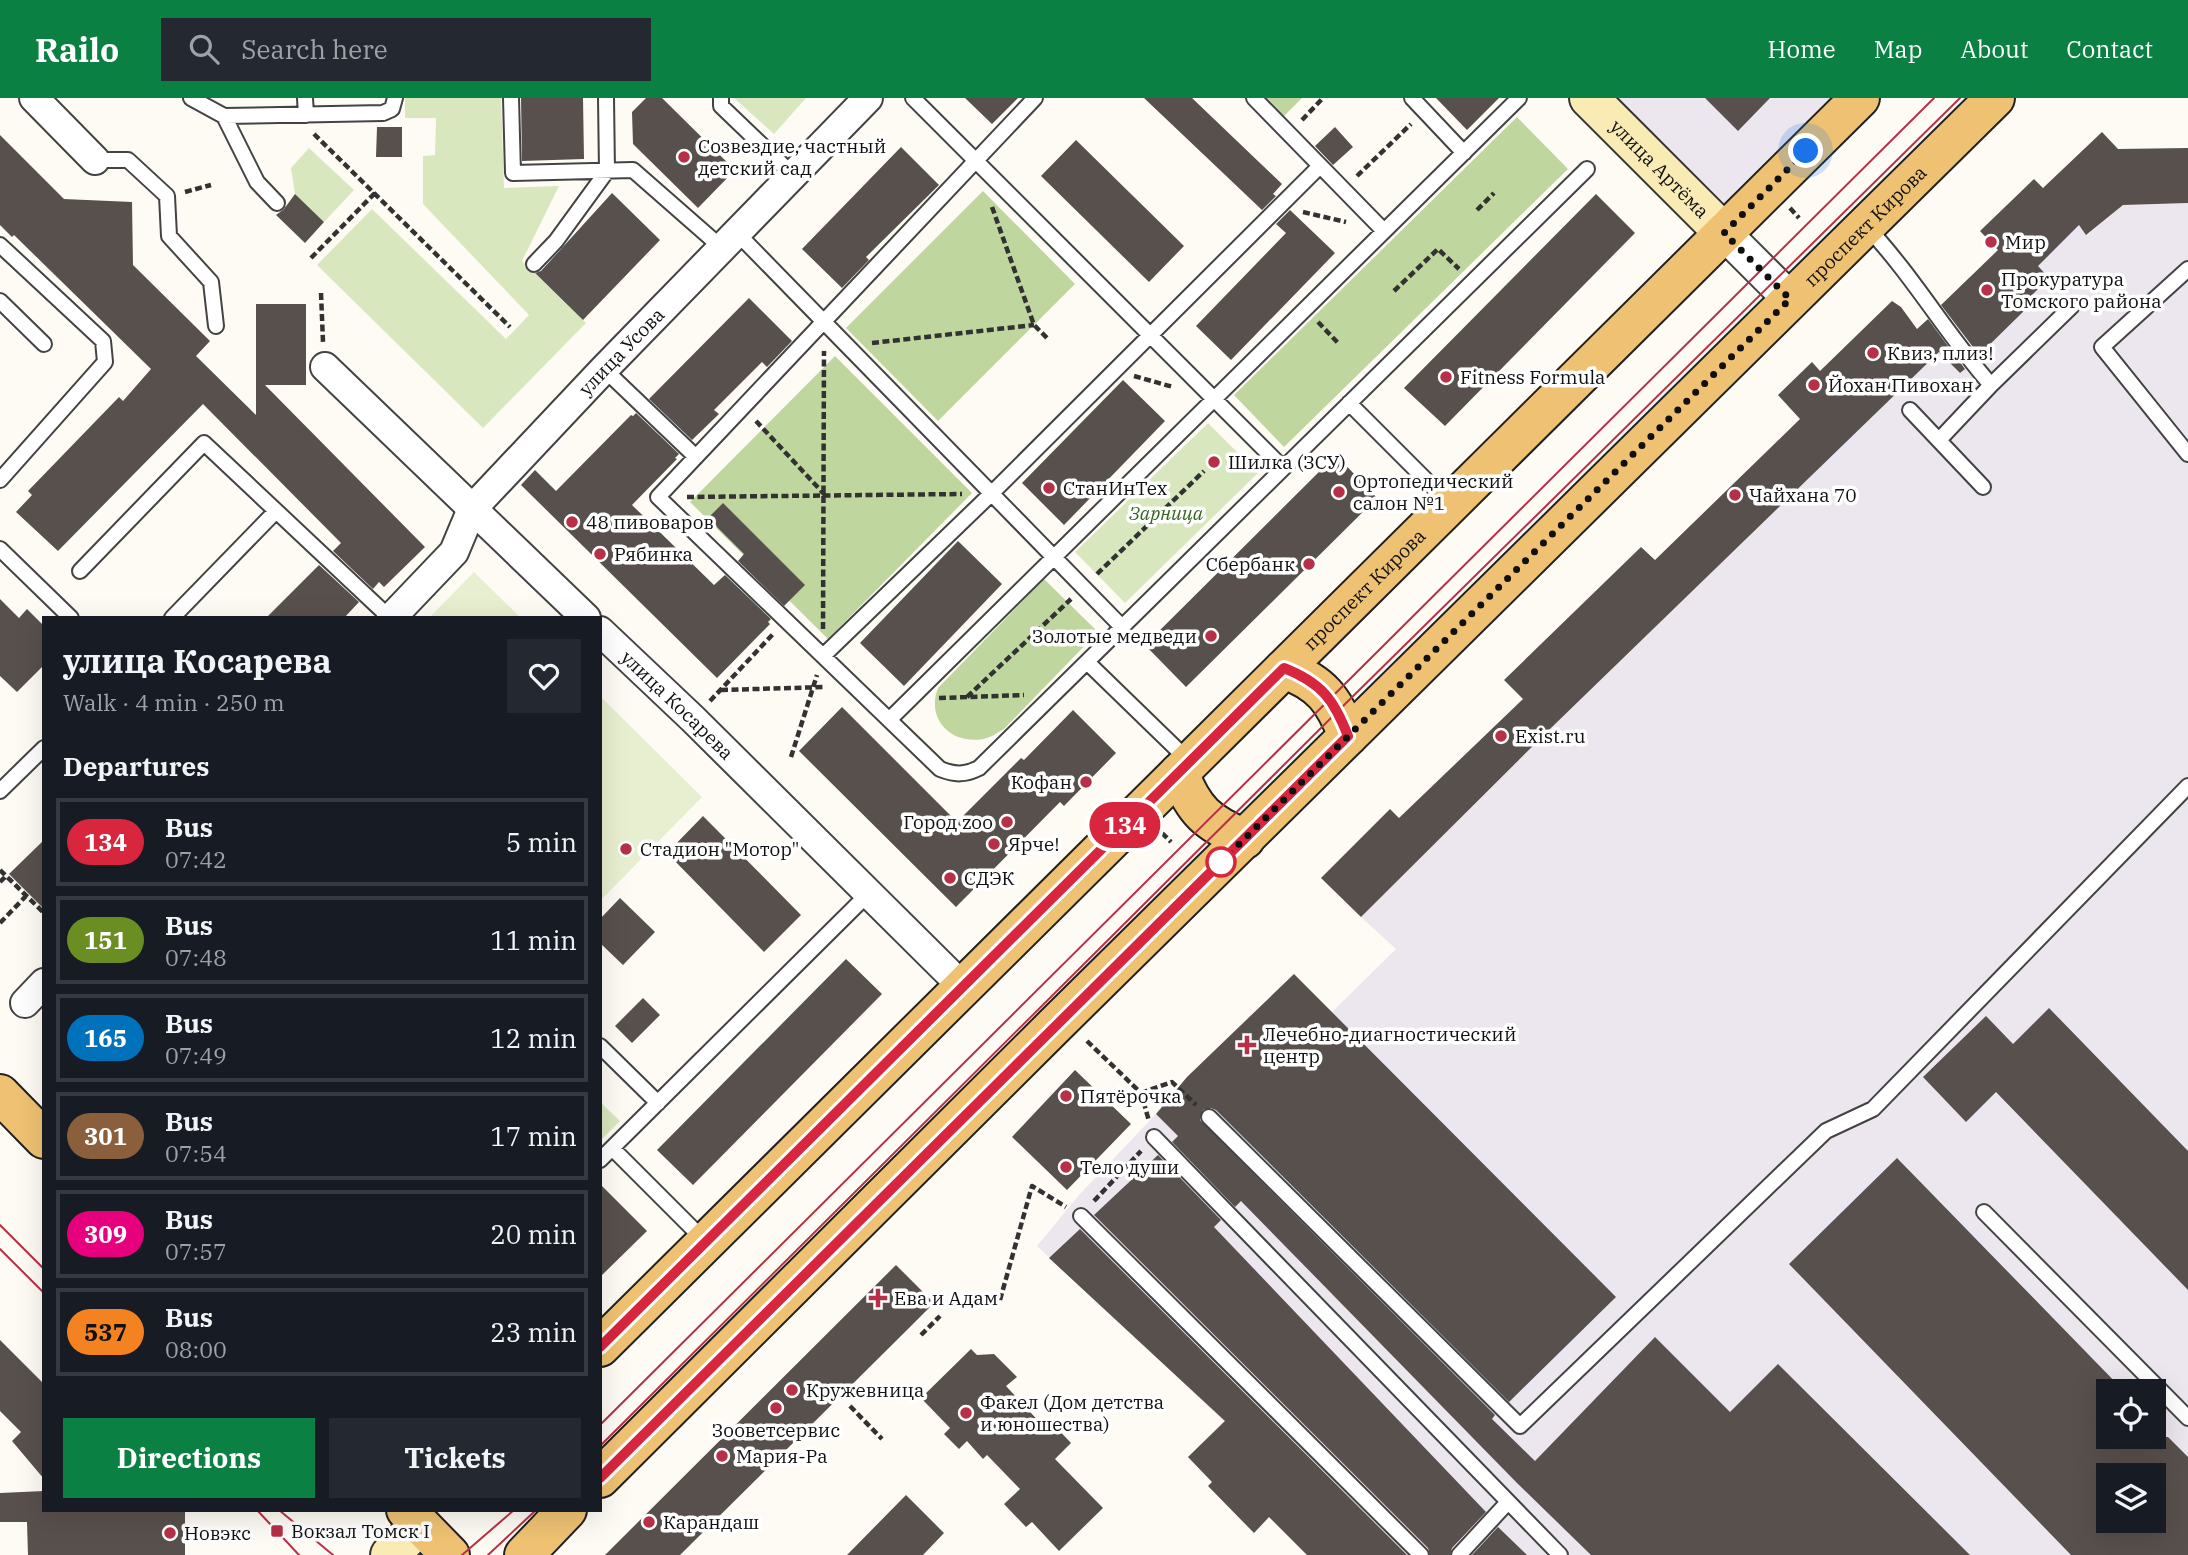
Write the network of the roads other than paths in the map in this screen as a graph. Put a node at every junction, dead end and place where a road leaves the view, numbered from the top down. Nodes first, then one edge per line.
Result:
1 (34, 98) edge
2 (191, 98) edge
3 (305, 98) edge
4 (395, 98) edge
5 (511, 98) edge
6 (606, 98) edge
7 (721, 98) edge
8 (868, 98) edge
9 (913, 98) edge
10 (1035, 98) edge
11 (1254, 98) edge
12 (1412, 98) edge
13 (1519, 98) edge
14 (1590, 98) edge
15 (1860, 98) edge
16 (1995, 98) edge
17 (306, 115) junction
18 (224, 116) junction
19 (1464, 153) junction
20 (95, 160) joint
21 (976, 160) junction
22 (1320, 166) junction
23 (1587, 169) dead end
24 (607, 171) junction
25 (793, 175) junction
26 (277, 203) dead end
27 (1866, 226) junction
28 (1384, 232) junction
29 (1724, 233) junction
30 (730, 241) junction
31 (0, 245) edge
32 (534, 264) dead end
33 (2188, 269) edge
34 (1790, 299) junction
35 (2072, 306) dead end
36 (3, 308) edge
37 (824, 322) junction
38 (216, 326) dead end
39 (1150, 335) junction
40 (44, 344) dead end
41 (325, 367) road end
42 (604, 369) junction
43 (1991, 385) junction
44 (1214, 399) junction
45 (1349, 403) junction
46 (1910, 410) dead end
47 (1939, 440) junction
48 (2188, 454) edge
49 (696, 457) junction
50 (1283, 468) junction
51 (0, 480) edge
52 (1983, 487) dead end
53 (991, 494) junction
54 (1450, 504) junction
55 (472, 509) junction
56 (275, 512) junction
57 (0, 549) edge
58 (1054, 557) junction
59 (80, 571) dead end
60 (69, 616) edge
61 (174, 616) edge
62 (389, 616) edge
63 (393, 616) edge
64 (584, 616) edge
65 (1122, 627) junction
66 (602, 633) edge
67 (823, 656) junction
68 (1087, 662) junction
69 (1284, 668) junction
70 (890, 720) junction
71 (1348, 736) junction
72 (42, 750) edge
73 (1184, 767) junction
74 (2188, 786) edge
75 (0, 792) edge
76 (1245, 839) junction
77 (868, 894) junction
78 (962, 987) junction
79 (602, 1048) edge
80 (0, 1094) edge
81 (658, 1103) junction
82 (1209, 1118) road end
83 (42, 1137) edge
84 (1154, 1137) road end
85 (612, 1148) junction
86 (602, 1158) edge
87 (1984, 1212) dead end
88 (1081, 1216) road end
89 (706, 1242) junction
90 (602, 1345) edge
91 (2188, 1418) edge
92 (602, 1476) edge
93 (1508, 1502) junction
94 (565, 1512) edge
95 (421, 1515) edge
96 (390, 1555) edge
97 (450, 1555) edge
98 (524, 1555) edge
99 (1421, 1555) edge
100 (1459, 1555) edge
101 (1560, 1555) edge

1 - 20 street
2 - 18 lane
3 - 17 lane
4 - 17 lane
5 - 24 lane
6 - 24 lane
7 - 25 lane
8 - 25 street, улица Усова
9 - 21 lane
10 - 21 lane
11 - 22 lane
12 - 19 lane
13 - 19 lane
14 - 29 main road, улица Артёма
15 - 29 main road, проспект Кирова
16 - 27 main road, проспект Кирова
17 - 18 lane
18 - 26 lane
19 - 28 lane
20 - 38 lane
21 - 37 lane
21 - 39 lane
22 - 28 lane
22 - 39 lane
23 - 45 lane
24 - 30 lane
24 - 32 lane
25 - 30 street, улица Усова
27 - 34 main road, проспект Кирова
27 - 43 lane
28 - 44 lane
29 - 34 street, улица Артёма
29 - 54 main road, проспект Кирова
30 - 37 lane
30 - 42 street, улица Усова
31 - 51 lane
33 - 48 lane
34 - 71 main road, проспект Кирова
35 - 43 lane
36 - 40 lane
37 - 49 lane
37 - 53 lane
39 - 44 lane
39 - 53 lane
41 - 55 street
42 - 49 lane
42 - 55 street, улица Усова
43 - 47 lane
44 - 50 lane
44 - 58 lane
45 - 50 lane
45 - 54 lane
46 - 47 lane
47 - 52 lane
49 - 67 lane
50 - 65 lane
53 - 58 lane
53 - 67 lane
54 - 69 main road, проспект Кирова
55 - 63 street, улица Усова
55 - 64 street
56 - 59 lane
56 - 61 lane
56 - 62 lane
57 - 60 lane
58 - 65 lane
58 - 70 lane
65 - 68 lane
66 - 77 street, улица Косарева
67 - 70 lane
68 - 70 lane
68 - 73 lane
69 - 71 main road
69 - 73 main road, проспект Кирова
71 - 76 main road, проспект Кирова
72 - 75 lane
73 - 76 main road
73 - 78 main road, проспект Кирова
74 - 82 lane
76 - 92 main road, проспект Кирова
77 - 78 street, улица Косарева
77 - 81 lane
78 - 89 main road, проспект Кирова
79 - 81 lane
80 - 83 main road
81 - 85 lane
84 - 93 lane
85 - 86 lane
85 - 89 lane
87 - 91 lane
88 - 99 lane
89 - 90 main road, проспект Кирова
93 - 100 lane
93 - 101 lane
94 - 98 main road
95 - 96 main road
95 - 97 main road

